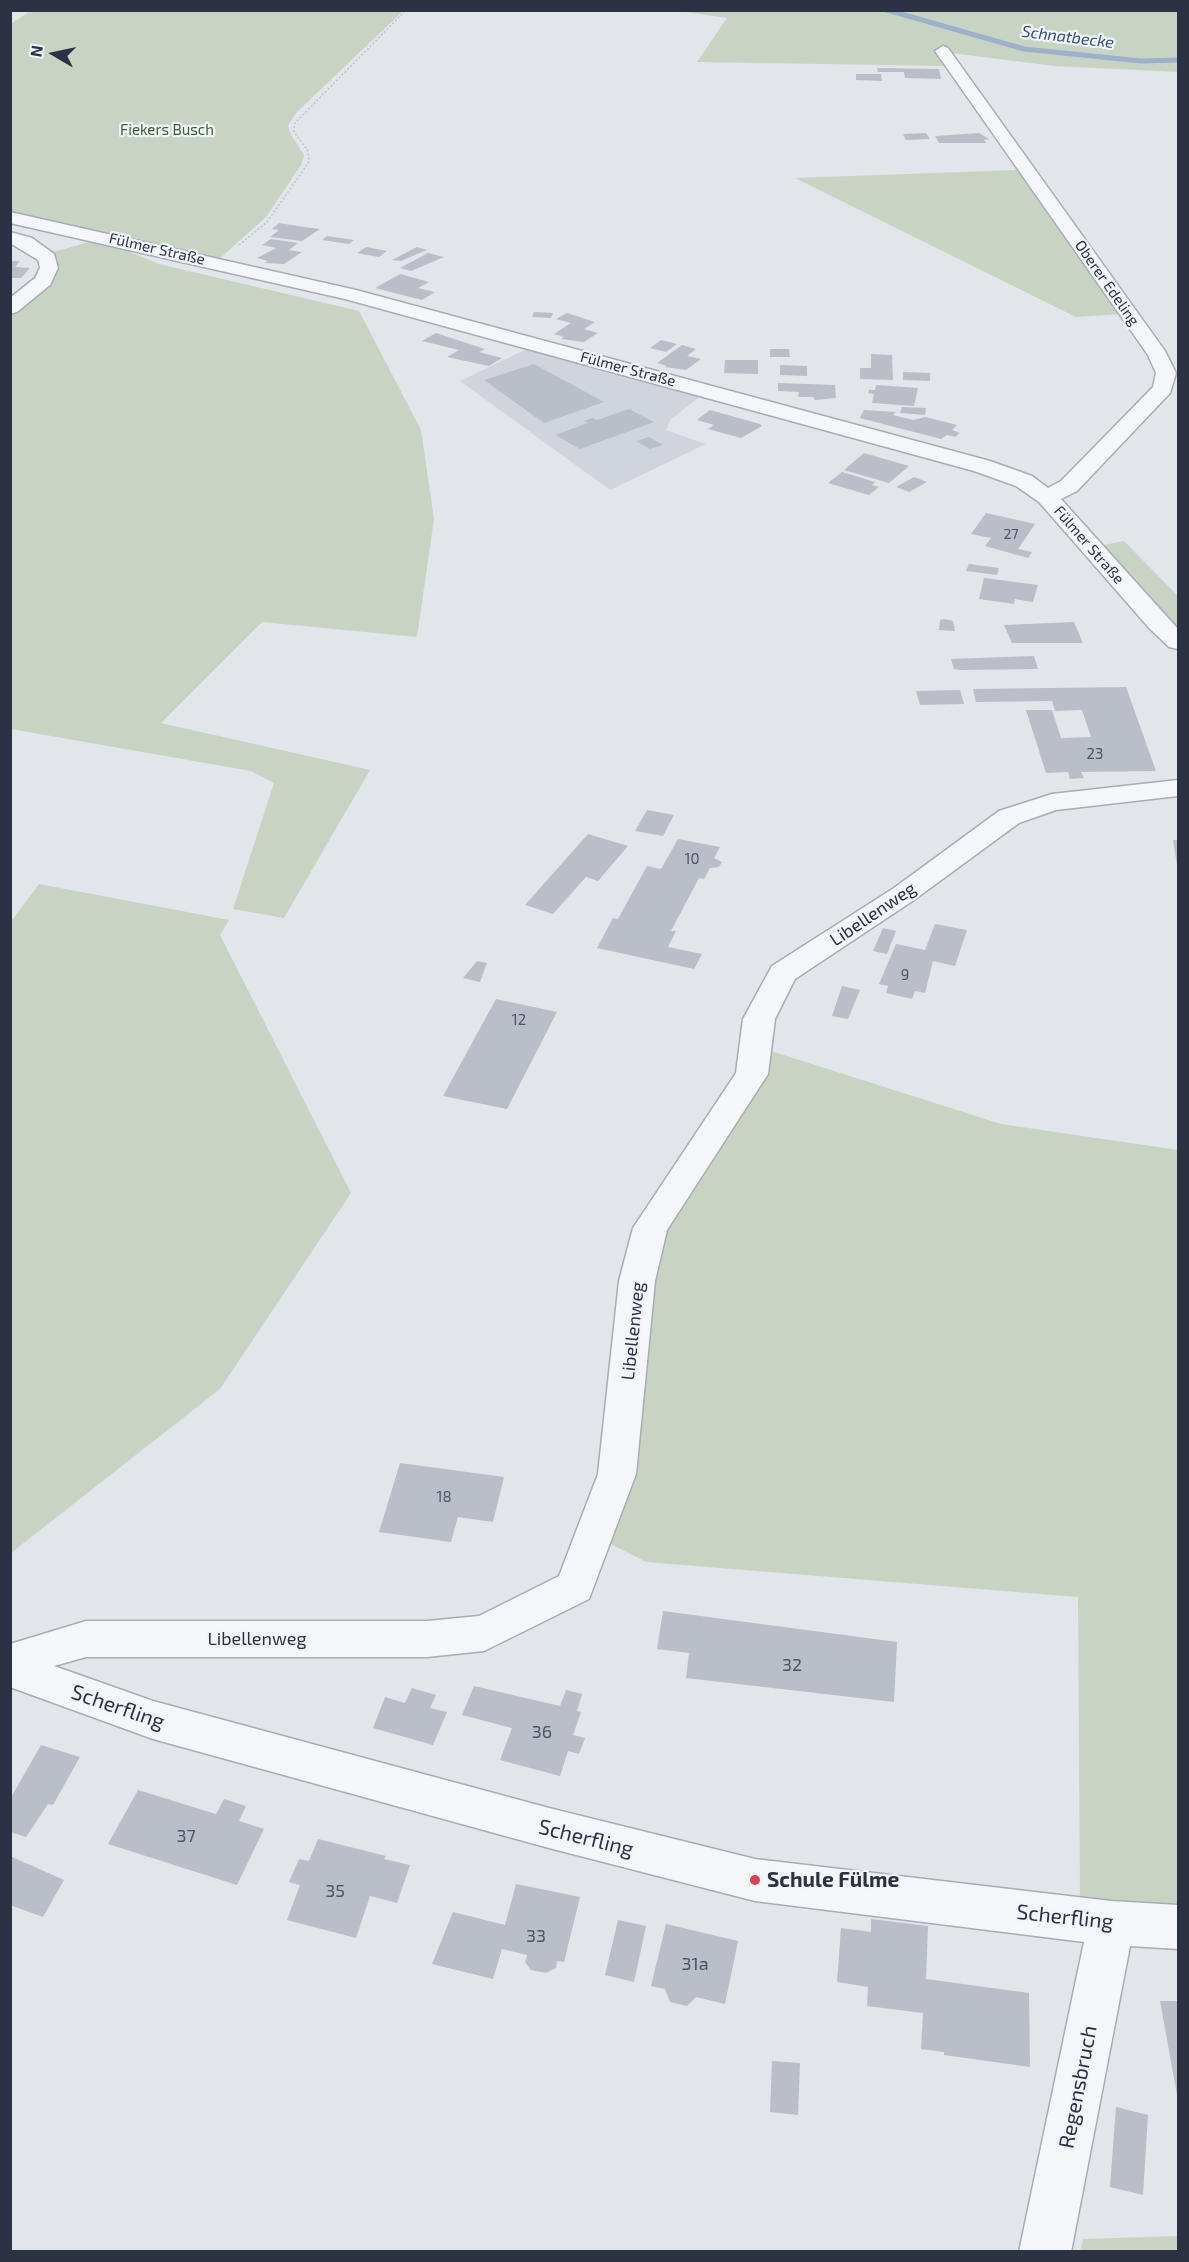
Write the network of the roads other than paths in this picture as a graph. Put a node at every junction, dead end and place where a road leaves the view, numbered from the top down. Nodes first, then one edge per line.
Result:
1 (944, 51) dead end
2 (10, 217) edge
3 (10, 237) edge
4 (10, 308) edge
5 (1047, 497) junction
6 (1179, 642) edge
7 (1179, 788) edge
8 (10, 1662) edge
9 (10, 1669) edge
10 (1111, 1923) junction
11 (1179, 1927) edge
12 (1045, 2252) edge

1 - 5 street, Oberer Edeling
2 - 5 street, Fülmer Straße
3 - 4 street
5 - 6 street, Fülmer Straße
7 - 8 street, Libellenweg
9 - 10 street, Scherfling
10 - 11 street, Scherfling
10 - 12 street, Regensbruch

